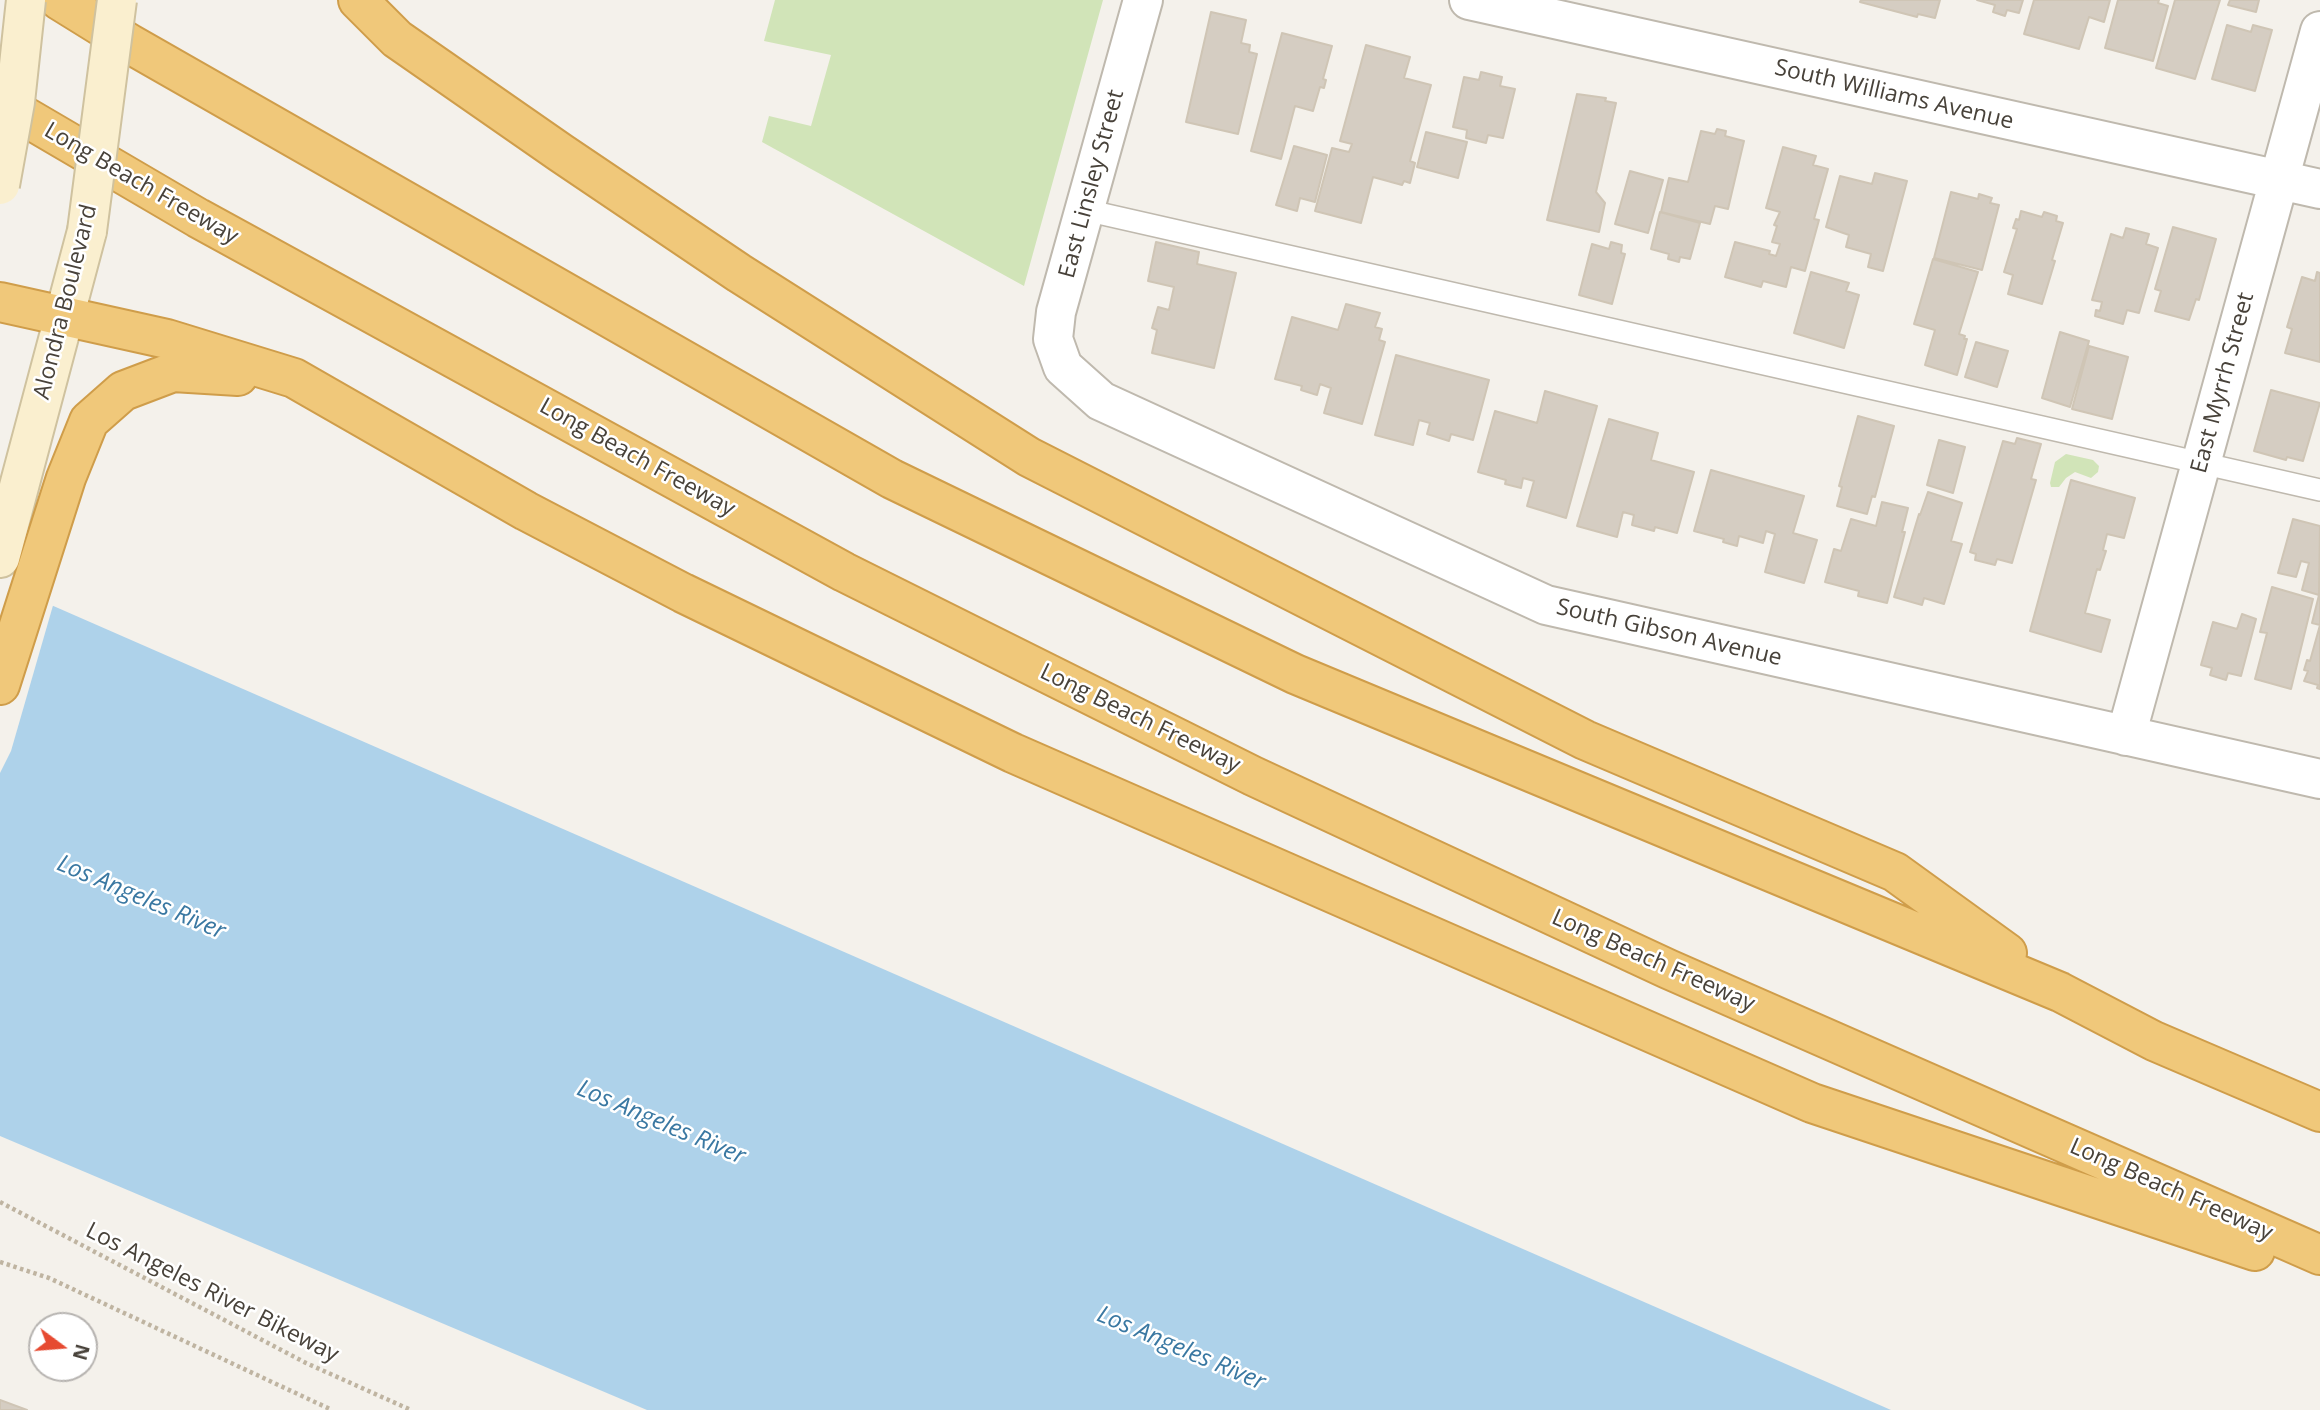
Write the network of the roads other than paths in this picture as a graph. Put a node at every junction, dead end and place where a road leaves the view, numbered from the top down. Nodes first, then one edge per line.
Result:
1 (26, 0) edge
2 (59, 0) edge
3 (89, 0) edge
4 (117, 0) edge
5 (358, 0) edge
6 (1143, 0) edge
7 (1469, 0) edge
8 (2320, 31) edge
9 (130, 44) junction
10 (0, 102) edge
11 (2279, 180) junction
12 (0, 185) edge
13 (2320, 189) edge
14 (1085, 210) junction
15 (0, 302) edge
16 (65, 315) junction
17 (1063, 367) joint
18 (294, 378) junction
19 (2201, 464) junction
20 (2320, 490) edge
21 (0, 558) edge
22 (0, 685) edge
23 (2126, 736) junction
24 (2320, 779) edge
25 (2060, 992) junction
26 (2320, 1112) edge
27 (2320, 1255) edge
28 (2320, 1273) edge

1 - 12 main road, bridge
2 - 9 highway
3 - 9 highway
4 - 16 main road, Alondra Boulevard, bridge
5 - 25 highway
6 - 14 street, East Linsley Street
7 - 11 street, South Williams Avenue
8 - 11 street, East Myrrh Street
9 - 25 highway
10 - 27 highway, Long Beach Freeway
11 - 13 street, South Williams Avenue
11 - 19 street, East Myrrh Street
14 - 17 street, East Linsley Street
14 - 19 lane
15 - 16 highway
16 - 18 highway
16 - 21 main road, Alondra Boulevard
17 - 23 street, South Gibson Avenue
18 - 22 highway
18 - 28 highway
19 - 20 lane
19 - 23 street, East Myrrh Street
23 - 24 street, South Gibson Avenue
25 - 26 highway

